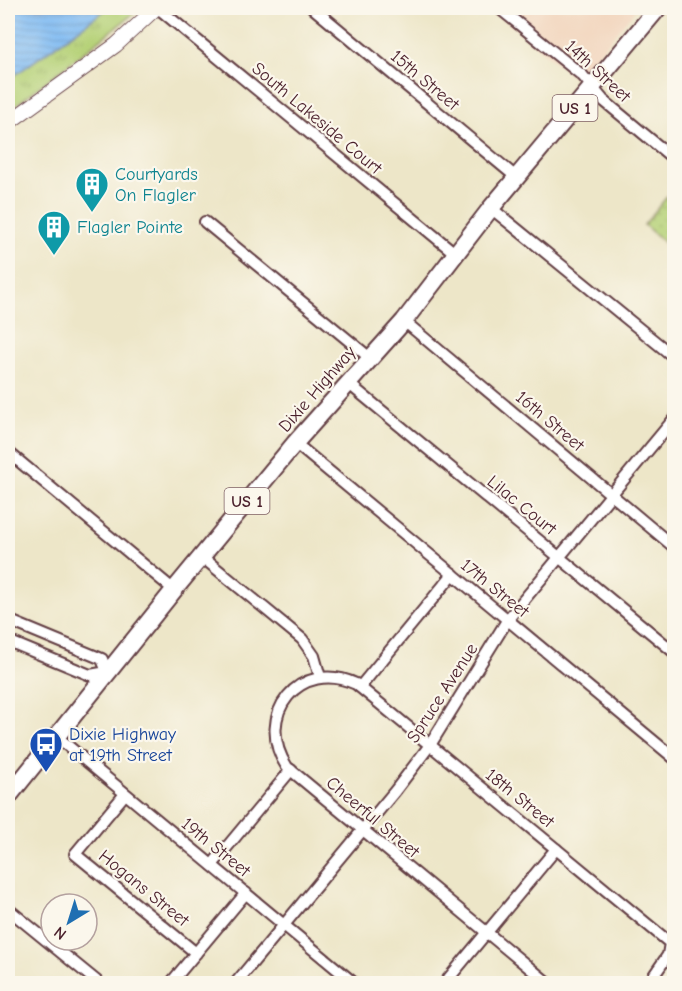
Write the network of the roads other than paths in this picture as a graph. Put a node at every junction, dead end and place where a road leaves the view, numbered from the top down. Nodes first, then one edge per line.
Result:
1 (157, 8) edge
2 (313, 8) edge
3 (499, 8) edge
4 (658, 8) edge
5 (593, 86) junction
6 (8, 123) edge
7 (675, 159) edge
8 (516, 177) junction
9 (491, 208) junction
10 (205, 222) dead end
11 (456, 254) junction
12 (404, 321) junction
13 (675, 357) edge
14 (370, 358) junction
15 (348, 383) junction
16 (675, 419) edge
17 (295, 443) junction
18 (8, 452) edge
19 (612, 494) junction
20 (675, 546) edge
21 (201, 556) junction
22 (560, 557) junction
23 (453, 574) junction
24 (174, 590) junction
25 (508, 619) junction
26 (8, 620) edge
27 (8, 641) edge
28 (675, 652) edge
29 (107, 672) junction
30 (320, 677) junction
31 (360, 687) junction
32 (56, 736) junction
33 (429, 745) junction
34 (675, 758) edge
35 (291, 770) junction
36 (125, 794) junction
37 (8, 797) edge
38 (362, 830) junction
39 (556, 849) junction
40 (212, 865) junction
41 (246, 893) junction
42 (8, 909) edge
43 (284, 925) junction
44 (487, 932) junction
45 (196, 953) junction
46 (100, 984) edge
47 (170, 984) edge
48 (235, 984) edge
49 (355, 984) edge
50 (444, 984) edge
51 (549, 984) edge
52 (648, 984) edge

1 - 6 street
1 - 11 street, South Lakeside Court
2 - 8 street, 15th Street
3 - 5 street, 14th Street
4 - 5 main road, Dixie Highway / US 1
5 - 7 street, 14th Street
5 - 8 main road, Dixie Highway / US 1
8 - 9 main road, Dixie Highway / US 1
9 - 11 main road, Dixie Highway / US 1
9 - 13 street
10 - 14 street
11 - 12 main road, Dixie Highway / US 1
12 - 14 main road, Dixie Highway / US 1
12 - 19 street, 16th Street
14 - 15 main road, Dixie Highway / US 1
15 - 17 main road, Dixie Highway / US 1
15 - 22 street, Lilac Court
16 - 19 street, Spruce Avenue
17 - 21 main road, Dixie Highway / US 1
17 - 23 street, 17th Street
18 - 24 street
19 - 20 street, 16th Street
19 - 22 street, Spruce Avenue
21 - 24 main road, Dixie Highway / US 1
21 - 30 street
22 - 25 street, Spruce Avenue
22 - 28 street, Lilac Court
23 - 25 street, 17th Street
23 - 31 street
24 - 29 main road, Dixie Highway / US 1
25 - 33 street, Spruce Avenue
25 - 34 street, 17th Street
26 - 29 street
27 - 29 street
29 - 32 main road, Dixie Highway / US 1
30 - 31 street, 18th Street
30 - 35 street, Cheerful Street
31 - 33 street, 18th Street
32 - 36 street, 19th Street
32 - 37 main road, Dixie Highway / US 1
33 - 38 street, Spruce Avenue
33 - 39 street, 18th Street
35 - 38 street, Cheerful Street
35 - 40 street
36 - 40 street, 19th Street
36 - 45 street, Hogans Street
38 - 43 street, Spruce Avenue
38 - 44 street, Cheerful Street
39 - 44 street
39 - 52 street, 18th Street
40 - 41 street, 19th Street
41 - 43 street, 19th Street
41 - 45 street
42 - 46 street
43 - 48 street, Spruce Avenue
43 - 49 street, 19th Street
44 - 50 street
44 - 51 street, Cheerful Street
45 - 47 street

